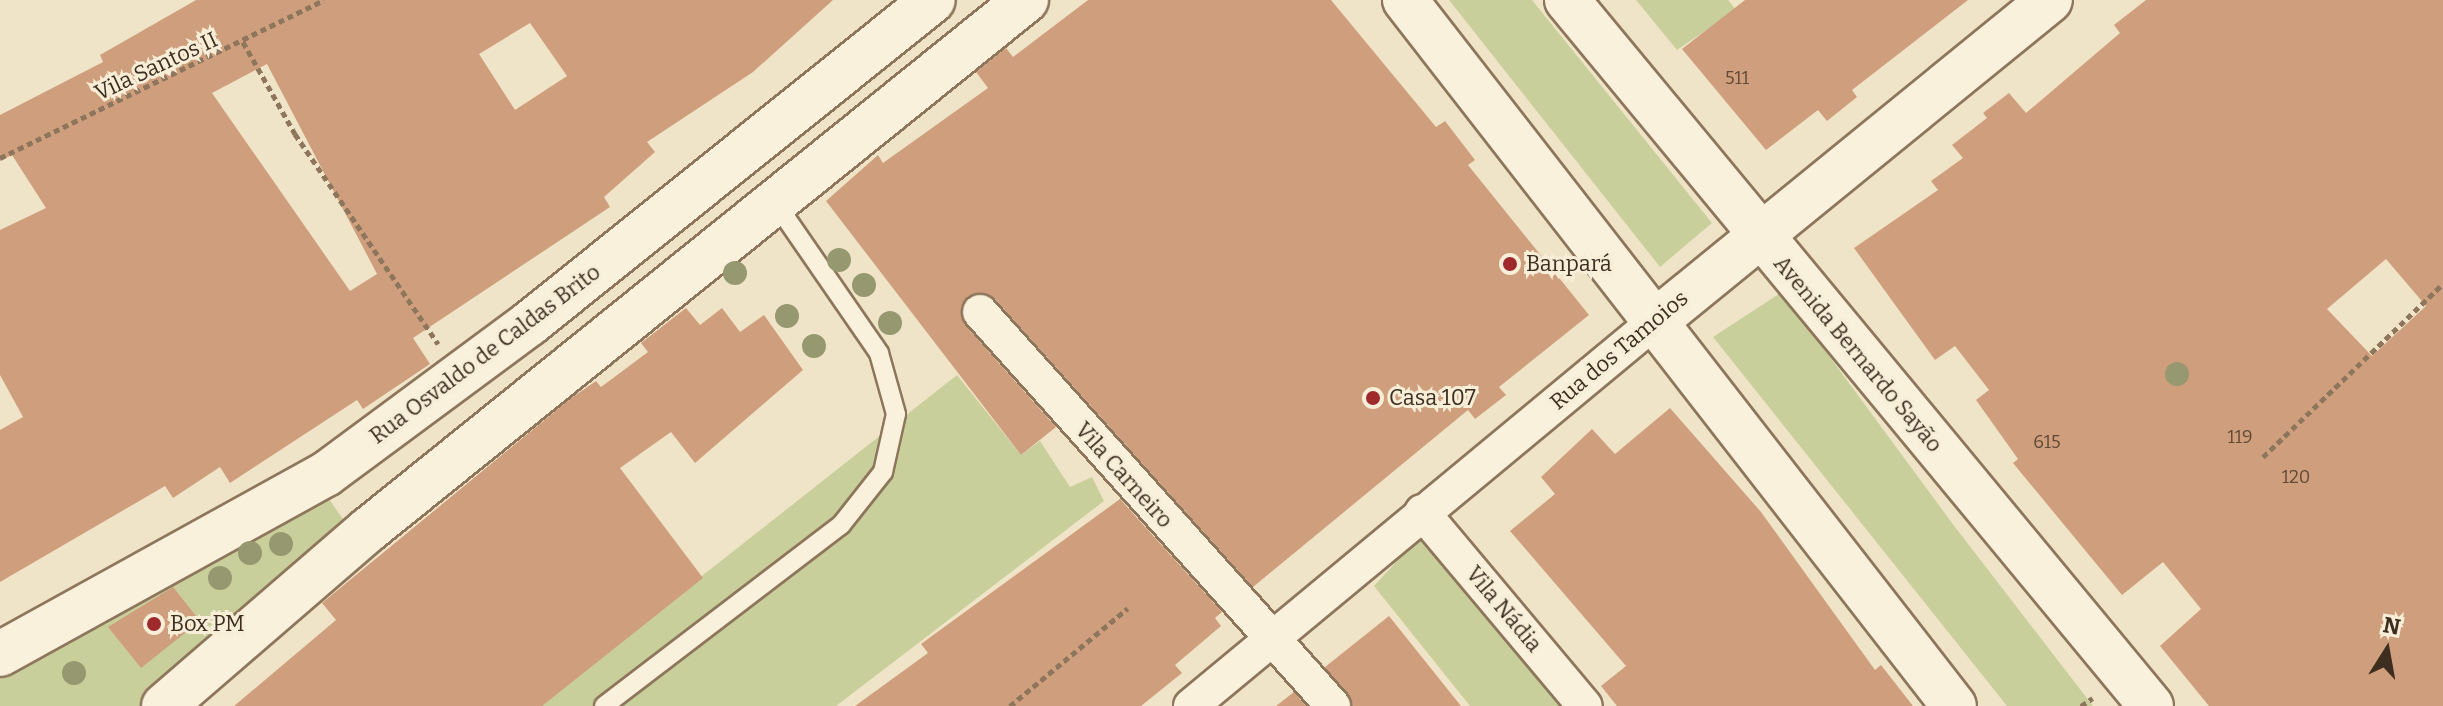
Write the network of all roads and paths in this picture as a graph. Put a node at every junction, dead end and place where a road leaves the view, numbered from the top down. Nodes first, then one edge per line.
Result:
1 (324, 0) edge
2 (933, 0) edge
3 (1026, 0) edge
4 (1405, 0) edge
5 (1567, 0) edge
6 (2050, 0) edge
7 (243, 42) junction
8 (758, 137) junction
9 (0, 158) edge
10 (788, 196) junction
11 (1758, 234) junction
12 (2443, 284) edge
13 (980, 312) dead end
14 (1652, 324) junction
15 (460, 375) junction
16 (2263, 457) dead end
17 (326, 474) junction
18 (1422, 512) junction
19 (368, 530) junction
20 (1128, 608) dead end
21 (1269, 637) junction
22 (0, 654) edge
23 (164, 706) edge
24 (604, 706) edge
25 (1010, 706) edge
26 (1191, 706) edge
27 (1333, 706) edge
28 (1585, 706) edge
29 (1954, 706) edge
30 (2151, 706) edge

1 - 7 path, Vila Santos II
2 - 8 street, Rua Osvaldo de Caldas Brito
3 - 10 street
4 - 14 street
5 - 11 street, Avenida Bernardo Sayão
6 - 11 street, Rua dos Tamoios
7 - 9 path, Vila Santos II
7 - 15 path
8 - 10 street
8 - 15 street, Rua Osvaldo de Caldas Brito
10 - 19 street
10 - 24 lane
11 - 14 street, Rua dos Tamoios
11 - 30 street, Avenida Bernardo Sayão
12 - 16 path
13 - 21 street, Vila Carneiro
14 - 18 street, Rua dos Tamoios
14 - 29 street
15 - 17 street, Rua Osvaldo de Caldas Brito
17 - 19 street
17 - 22 street, Rua Osvaldo de Caldas Brito
18 - 21 street, Rua dos Tamoios
18 - 28 street, Vila Nádia
19 - 23 street
20 - 25 path
21 - 26 street, Rua dos Tamoios
21 - 27 street, Vila Carneiro

